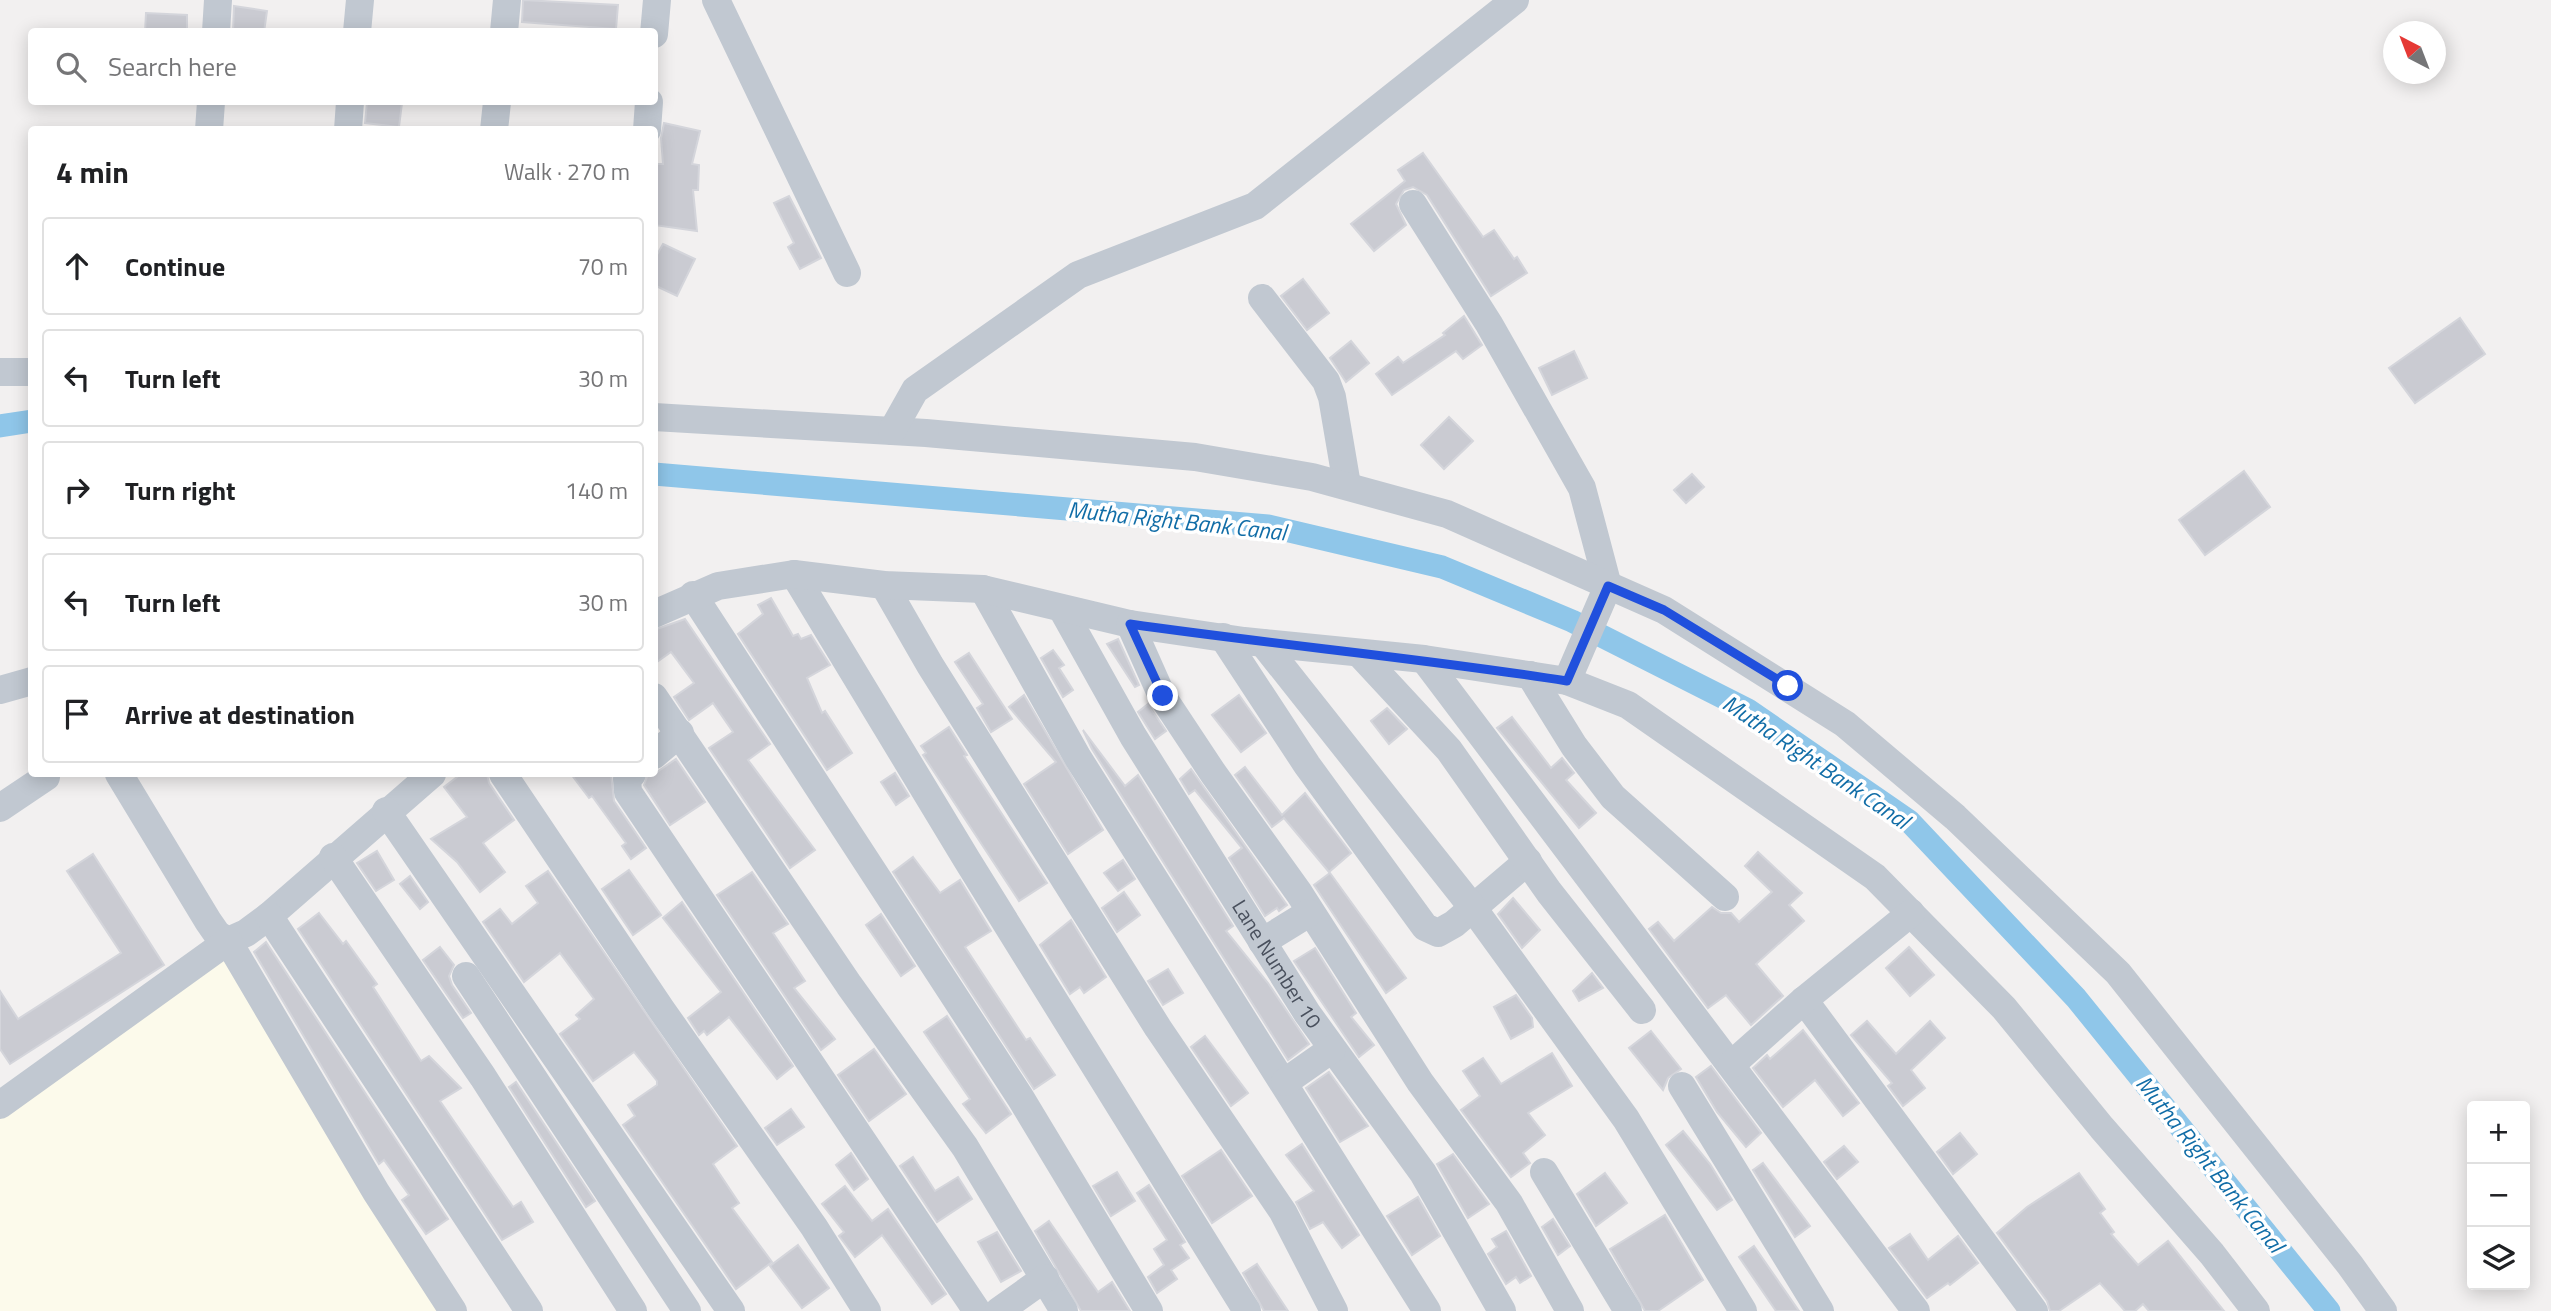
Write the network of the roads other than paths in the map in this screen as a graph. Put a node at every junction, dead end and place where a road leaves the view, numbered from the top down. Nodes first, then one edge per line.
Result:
1 (218, 0) edge
2 (360, 0) edge
3 (507, 0) edge
4 (657, 0) edge
5 (716, 0) edge
6 (1515, 0) edge
7 (216, 28) edge
8 (357, 28) edge
9 (504, 28) edge
10 (655, 28) edge
11 (211, 105) edge
12 (350, 105) edge
13 (496, 105) edge
14 (649, 105) edge
15 (209, 126) edge
16 (348, 126) edge
17 (494, 126) edge
18 (647, 126) edge
19 (1413, 204) dead end
20 (847, 273) dead end
21 (1262, 299) dead end
22 (0, 372) edge
23 (28, 372) edge
24 (658, 416) edge
25 (892, 431) junction
26 (1347, 485) junction
27 (794, 574) junction
28 (884, 585) junction
29 (983, 589) junction
30 (693, 595) junction
31 (1604, 596) junction
32 (1062, 609) junction
33 (658, 612) edge
34 (1130, 624) junction
35 (1223, 637) junction
36 (1263, 643) junction
37 (1359, 653) junction
38 (1424, 659) junction
39 (1572, 670) junction
40 (1530, 675) junction
41 (28, 682) edge
42 (0, 690) edge
43 (658, 702) edge
44 (680, 733) junction
45 (658, 752) edge
46 (46, 777) dead end
47 (120, 777) edge
48 (428, 777) edge
49 (505, 777) edge
50 (629, 777) edge
51 (0, 808) edge
52 (386, 811) junction
53 (333, 857) junction
54 (1528, 861) junction
55 (1725, 897) dead end
56 (1473, 908) junction
57 (1310, 913) junction
58 (1911, 913) junction
59 (269, 916) junction
60 (228, 941) junction
61 (1262, 942) junction
62 (466, 976) dead end
63 (1804, 1000) junction
64 (1642, 1010) dead end
65 (1332, 1049) junction
66 (1732, 1064) junction
67 (1285, 1082) junction
68 (1682, 1086) dead end
69 (0, 1105) edge
70 (1544, 1172) dead end
71 (1045, 1278) junction
72 (453, 1311) edge
73 (529, 1311) edge
74 (633, 1311) edge
75 (687, 1311) edge
76 (731, 1311) edge
77 (867, 1311) edge
78 (977, 1311) edge
79 (999, 1311) edge
80 (1064, 1311) edge
81 (1149, 1311) edge
82 (1247, 1311) edge
83 (1334, 1311) edge
84 (1427, 1311) edge
85 (1502, 1311) edge
86 (1570, 1311) edge
87 (1628, 1311) edge
88 (1743, 1311) edge
89 (1820, 1311) edge
90 (1916, 1311) edge
91 (2034, 1311) edge
92 (2256, 1311) edge
93 (2383, 1311) edge

1 - 7 street
2 - 8 street
3 - 9 street
4 - 10 street
5 - 20 street
6 - 25 street
11 - 15 street
12 - 16 street
13 - 17 street
14 - 18 street
19 - 31 street
21 - 26 street
22 - 23 street
24 - 25 street
25 - 26 street
26 - 31 street
27 - 28 street
27 - 30 street
27 - 82 street
28 - 29 street
28 - 83 street
29 - 32 street
29 - 67 street
30 - 33 street
30 - 81 street
31 - 39 street
31 - 93 street
32 - 34 street
32 - 61 street, Lane Number 10
34 - 35 street
34 - 57 street
35 - 36 street
35 - 56 street
36 - 37 street
36 - 56 street
37 - 38 street
37 - 54 street
38 - 40 street
38 - 66 street
39 - 40 street
39 - 58 street
40 - 55 street
41 - 42 street
43 - 44 street
44 - 45 street
44 - 71 street
46 - 51 street
47 - 60 street
48 - 52 street
49 - 77 street
50 - 78 street
52 - 53 street
52 - 76 street
53 - 59 street
53 - 74 street
54 - 56 street
54 - 64 street
56 - 88 street
57 - 61 street
57 - 86 street
58 - 63 street
58 - 92 street
59 - 60 street
59 - 73 street
60 - 69 street
60 - 72 street
61 - 65 street, Lane Number 10
62 - 75 street
63 - 66 street
63 - 91 street
65 - 67 street
65 - 85 street, Lane Number 10
66 - 90 street
67 - 84 street
68 - 89 street
70 - 87 street
71 - 79 street
71 - 80 street

